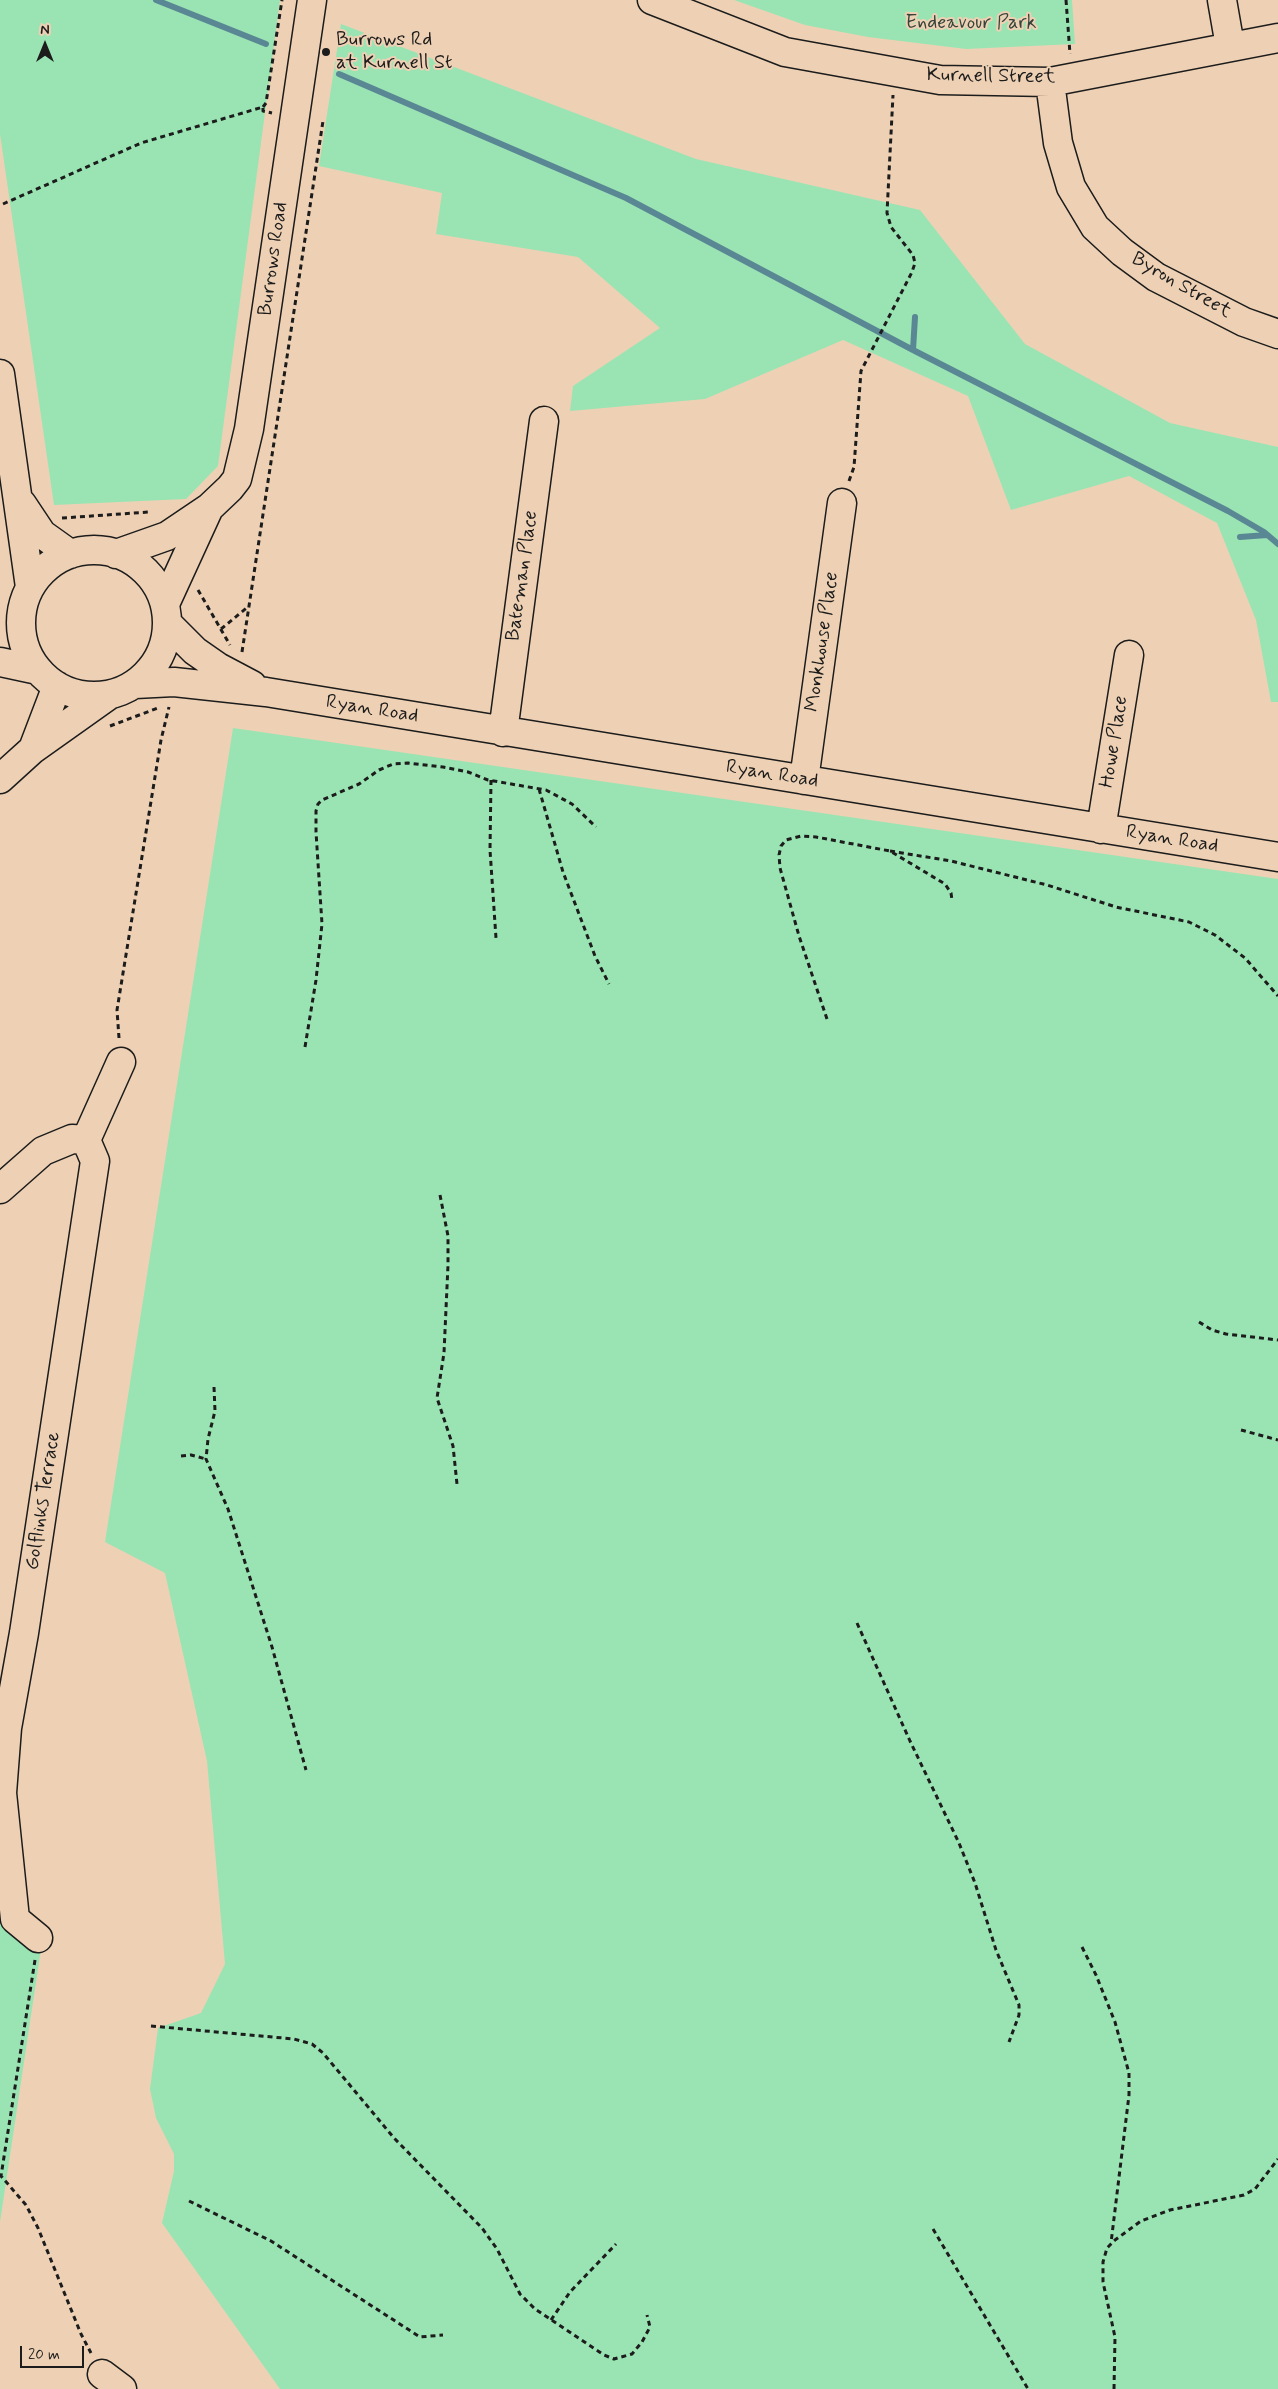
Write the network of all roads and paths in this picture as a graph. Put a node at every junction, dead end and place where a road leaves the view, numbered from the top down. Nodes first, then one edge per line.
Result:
1 (282, 0) edge
2 (312, 0) edge
3 (652, 0) edge
4 (1066, 0) edge
5 (1222, 0) edge
6 (1278, 38) edge
7 (1230, 46) junction
8 (892, 71) junction
9 (1061, 79) junction
10 (263, 107) junction
11 (272, 113) dead end
12 (322, 122) dead end
13 (2, 204) dead end
14 (1278, 334) edge
15 (0, 374) edge
16 (544, 421) dead end
17 (17, 496) junction
18 (842, 503) joint
19 (210, 507) junction
20 (149, 512) dead end
21 (62, 518) dead end
22 (70, 554) junction
23 (116, 554) junction
24 (195, 585) dead end
25 (27, 596) junction
26 (250, 606) junction
27 (166, 613) junction
28 (0, 619) edge
29 (221, 629) junction
30 (234, 652) dead end
31 (1129, 655) dead end
32 (241, 660) dead end
33 (0, 662) edge
34 (47, 678) junction
35 (135, 684) junction
36 (266, 692) junction
37 (109, 695) junction
38 (108, 727) dead end
39 (503, 732) junction
40 (33, 749) junction
41 (0, 778) edge
42 (491, 780) junction
43 (804, 780) junction
44 (539, 788) junction
45 (596, 827) dead end
46 (1101, 829) junction
47 (890, 851) junction
48 (1278, 857) edge
49 (952, 900) dead end
50 (496, 938) dead end
51 (609, 984) dead end
52 (1278, 996) edge
53 (827, 1019) dead end
54 (305, 1047) dead end
55 (121, 1062) joint
56 (86, 1140) junction
57 (0, 1189) edge
58 (440, 1195) dead end
59 (1199, 1322) dead end
60 (1278, 1340) edge
61 (214, 1387) dead end
62 (1241, 1430) dead end
63 (1278, 1440) edge
64 (180, 1456) dead end
65 (206, 1460) junction
66 (457, 1484) dead end
67 (857, 1623) dead end
68 (10, 1647) edge
69 (306, 1770) dead end
70 (38, 1938) joint
71 (1082, 1947) dead end
72 (151, 2026) dead end
73 (1009, 2042) dead end
74 (1278, 2159) edge
75 (189, 2201) dead end
76 (933, 2228) dead end
77 (616, 2244) dead end
78 (1111, 2244) junction
79 (647, 2315) dead end
80 (551, 2320) junction
81 (443, 2335) dead end
82 (112, 2381) edge
83 (1028, 2389) edge
84 (1114, 2389) edge

1 - 10 path
2 - 19 street, Burrows Road
3 - 8 street, Kurnell Street
4 - 9 path
5 - 7 street
6 - 7 street, Kurnell Street
7 - 9 street, Kurnell Street
8 - 9 street, Kurnell Street
8 - 18 path
9 - 14 street, Byron Street
10 - 11 path
10 - 13 path
12 - 26 path
15 - 17 street
16 - 39 street, Bateman Place
17 - 22 street
17 - 25 street
18 - 43 street, Monkhouse Place
19 - 23 street, Burrows Road
19 - 27 street, Burrows Road
20 - 21 path
22 - 23 street
22 - 25 street
23 - 27 street
24 - 29 path
25 - 28 street
25 - 34 street
26 - 29 path
26 - 32 path
27 - 35 street
27 - 36 street, Ryan Road
29 - 30 path
31 - 46 street, Howe Place
33 - 34 street
34 - 37 street
34 - 40 street
35 - 36 street, Ryan Road
35 - 37 street
36 - 39 street, Ryan Road
37 - 40 street
38 - 55 path
39 - 43 street, Ryan Road
40 - 41 street
42 - 44 path
42 - 50 path
42 - 54 path
43 - 46 street, Ryan Road
44 - 45 path
44 - 51 path
46 - 48 street, Ryan Road
47 - 49 path
47 - 52 path
47 - 53 path
55 - 56 street
56 - 57 street
56 - 68 street, Golflinks Terrace
58 - 66 path
59 - 60 path
61 - 65 path
62 - 63 path
64 - 65 path
65 - 69 path
67 - 73 path
68 - 70 street, Golflinks Terrace
70 - 82 path
71 - 78 path
72 - 80 path
74 - 78 path
75 - 81 path
76 - 83 path
77 - 80 path
78 - 84 path
79 - 80 path

